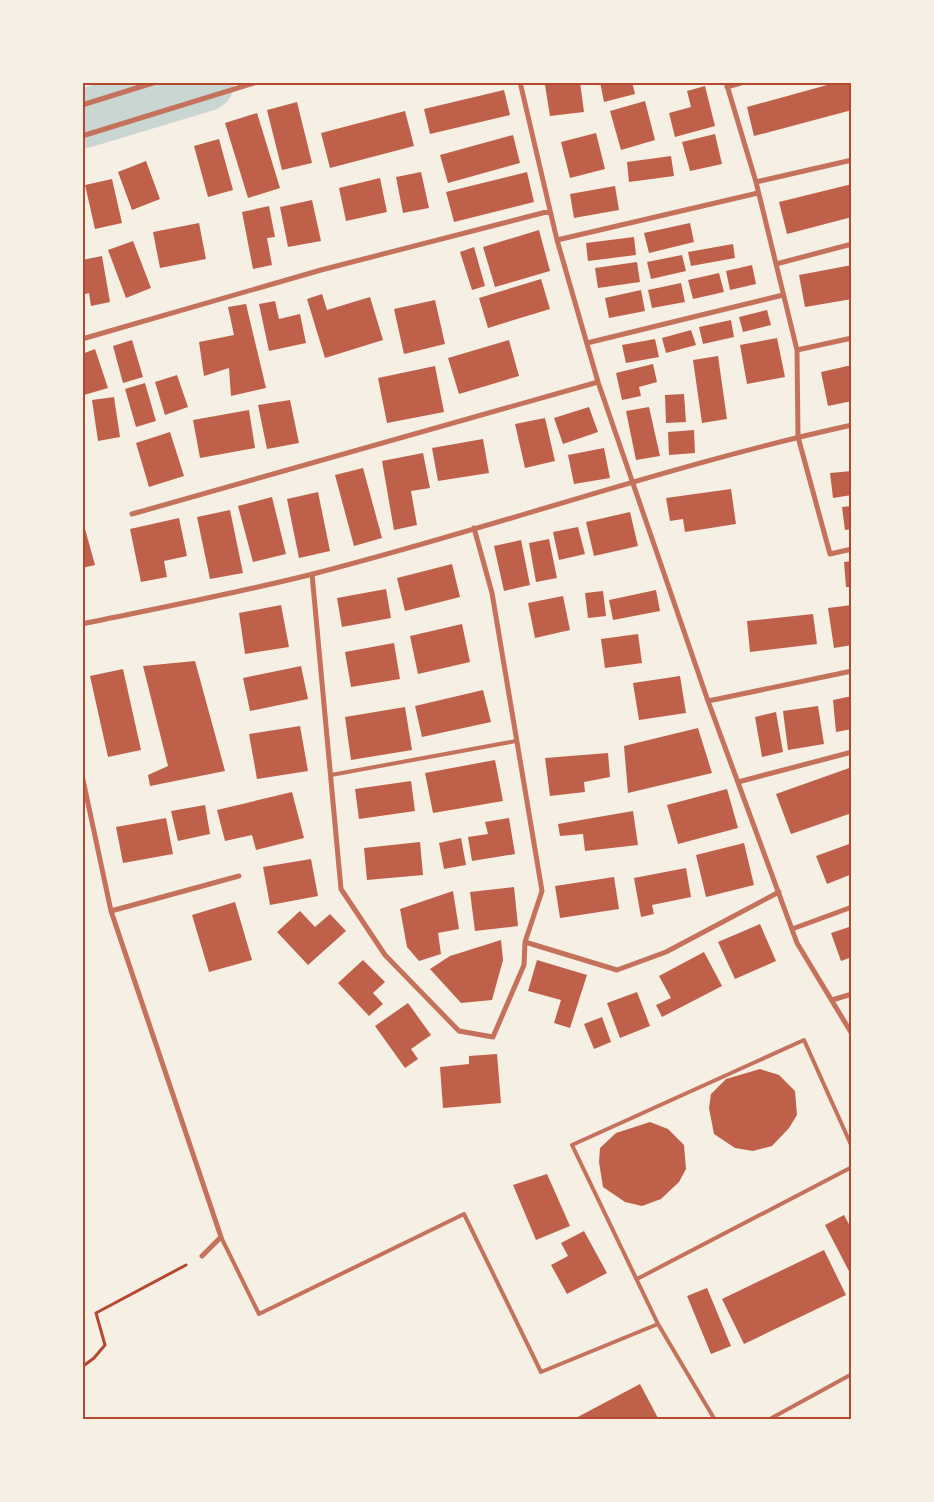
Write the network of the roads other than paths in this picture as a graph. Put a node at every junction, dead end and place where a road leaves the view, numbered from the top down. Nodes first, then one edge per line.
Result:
1 (156, 82) edge
2 (257, 82) edge
3 (520, 82) edge
4 (744, 82) edge
5 (727, 85) edge
6 (82, 105) edge
7 (82, 136) edge
8 (852, 160) edge
9 (756, 182) junction
10 (758, 192) junction
11 (550, 211) junction
12 (557, 240) junction
13 (852, 244) edge
14 (776, 264) junction
15 (783, 295) junction
16 (852, 338) edge
17 (82, 339) edge
18 (586, 343) junction
19 (797, 350) junction
20 (598, 382) junction
21 (852, 425) edge
22 (798, 437) junction
23 (632, 482) junction
24 (132, 514) dead end
25 (474, 528) junction
26 (852, 550) edge
27 (312, 574) junction
28 (82, 624) edge
29 (852, 671) edge
30 (708, 702) junction
31 (516, 741) junction
32 (852, 752) edge
33 (82, 775) edge
34 (331, 776) junction
35 (738, 782) junction
36 (239, 876) dead end
37 (779, 892) junction
38 (852, 907) edge
39 (111, 911) junction
40 (792, 929) junction
41 (525, 942) junction
42 (852, 994) edge
43 (832, 1000) junction
44 (852, 1034) edge
45 (852, 1147) edge
46 (852, 1167) edge
47 (221, 1237) junction
48 (202, 1256) road end
49 (637, 1279) junction
50 (658, 1324) junction
51 (852, 1374) edge
52 (715, 1420) edge
53 (768, 1420) edge

1 - 6 street
2 - 7 street
3 - 11 street
4 - 5 street
5 - 9 street
8 - 9 street
9 - 10 street
10 - 12 street
10 - 14 street
11 - 12 street
11 - 17 street
12 - 18 street
13 - 14 street
14 - 15 street
15 - 18 street
15 - 19 street
16 - 19 street
18 - 20 street
19 - 22 street
20 - 23 street
20 - 24 street
21 - 22 street
22 - 23 street
22 - 26 street
23 - 25 street
23 - 30 street
25 - 27 street
25 - 31 street
27 - 28 street
27 - 34 street
29 - 30 street
30 - 35 street
31 - 34 lane
31 - 41 street
32 - 35 street
33 - 39 street
34 - 41 street
35 - 37 street
36 - 39 street
37 - 40 street
37 - 41 street
38 - 40 street
39 - 47 street
40 - 43 street
42 - 43 street
43 - 44 street
45 - 49 lane
46 - 49 lane
47 - 48 street
47 - 50 lane
49 - 50 lane
50 - 52 lane
51 - 53 lane

